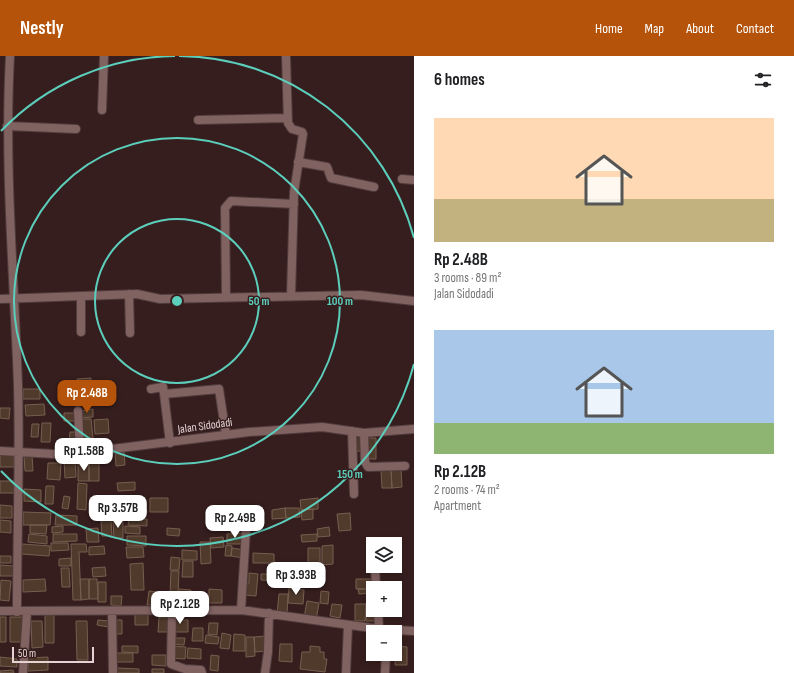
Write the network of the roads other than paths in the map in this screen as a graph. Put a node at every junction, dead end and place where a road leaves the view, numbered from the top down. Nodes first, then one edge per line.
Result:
1 (10, 56) edge
2 (104, 56) edge
3 (286, 56) edge
4 (102, 110) dead end
5 (288, 118) junction
6 (198, 120) dead end
7 (7, 126) junction
8 (76, 130) dead end
9 (298, 162) junction
10 (402, 179) dead end
11 (414, 180) edge
12 (374, 187) dead end
13 (294, 204) junction
14 (129, 294) junction
15 (81, 296) junction
16 (226, 296) junction
17 (291, 296) junction
18 (14, 297) junction
19 (0, 299) edge
20 (414, 301) edge
21 (81, 332) dead end
22 (130, 333) dead end
23 (151, 388) dead end
24 (164, 394) junction
25 (78, 411) dead end
26 (414, 429) edge
27 (352, 431) junction
28 (364, 433) junction
29 (226, 435) junction
30 (170, 443) junction
31 (0, 451) edge
32 (18, 451) junction
33 (80, 453) junction
34 (404, 466) dead end
35 (354, 494) dead end
36 (249, 514) dead end
37 (241, 610) junction
38 (0, 611) edge
39 (112, 611) junction
40 (172, 611) junction
41 (17, 612) junction
42 (28, 612) junction
43 (269, 613) junction
44 (348, 625) junction
45 (366, 627) edge
46 (402, 631) edge
47 (414, 631) edge
48 (386, 661) edge
49 (23, 673) edge
50 (113, 673) edge
51 (202, 673) edge
52 (265, 673) edge
53 (346, 673) edge
54 (385, 673) edge

1 - 7 street
2 - 4 street
3 - 5 street
5 - 6 street
5 - 9 street
7 - 8 street
7 - 18 street
9 - 12 street
9 - 13 street
10 - 11 street
13 - 16 street
13 - 17 street
14 - 15 street
14 - 16 street
14 - 22 street
15 - 18 street
15 - 21 street
16 - 17 street
17 - 20 street
18 - 19 street
18 - 32 street
23 - 24 street
24 - 29 street
24 - 30 street
25 - 33 street
26 - 28 street, Jalan Sidodadi
27 - 28 street, Jalan Sidodadi
27 - 29 street, Jalan Sidodadi
27 - 35 street
28 - 34 street
29 - 30 street, Jalan Sidodadi
30 - 33 street, Jalan Sidodadi
31 - 32 street, Jalan Sidodadi
32 - 33 street, Jalan Sidodadi
32 - 41 street
36 - 37 street
37 - 40 street
37 - 43 street
38 - 41 street
39 - 40 street
39 - 42 street
39 - 50 street
40 - 51 street
41 - 42 street
42 - 49 street
43 - 44 street
43 - 52 street
44 - 45 street
44 - 53 street
46 - 47 street
48 - 54 street

